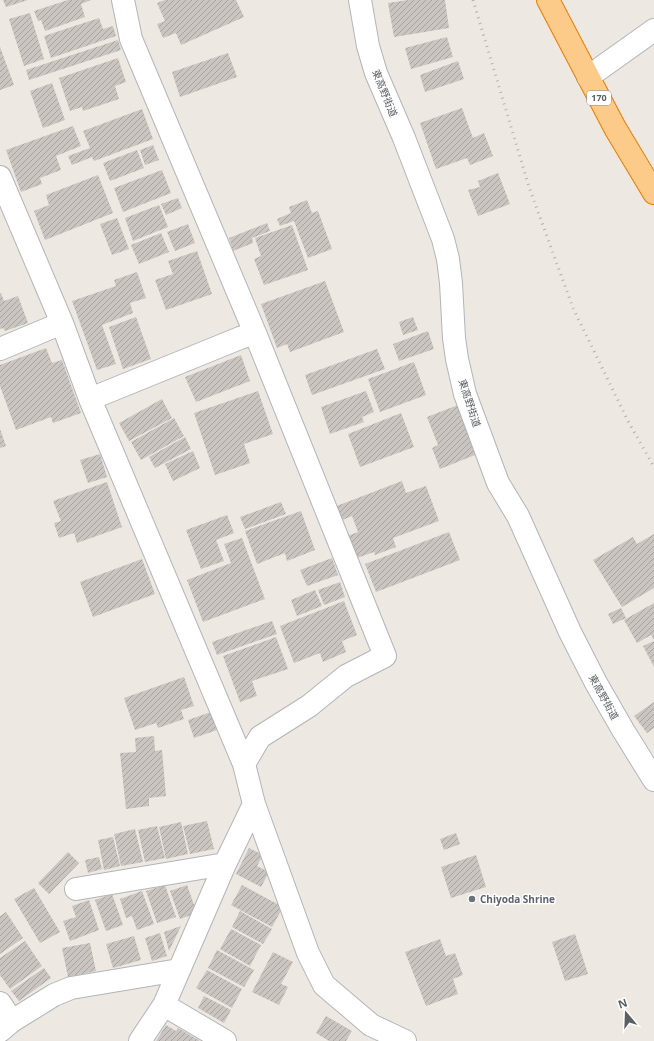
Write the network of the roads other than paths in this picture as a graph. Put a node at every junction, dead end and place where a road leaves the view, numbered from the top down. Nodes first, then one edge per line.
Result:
1 (123, 0) edge
2 (360, 0) edge
3 (548, 0) edge
4 (654, 30) edge
5 (588, 77) junction
6 (0, 177) edge
7 (654, 193) edge
8 (62, 323) junction
9 (255, 334) junction
10 (0, 349) edge
11 (90, 399) junction
12 (244, 764) junction
13 (654, 780) edge
14 (254, 804) junction
15 (225, 864) junction
16 (76, 889) dead end
17 (179, 970) junction
18 (0, 1003) edge
19 (164, 1005) junction
20 (6, 1026) edge
21 (374, 1033) edge
22 (140, 1041) edge
23 (224, 1041) edge
24 (405, 1041) edge

1 - 9 street
2 - 13 street, 東高野街道
3 - 5 highway, 170
4 - 5 street
5 - 7 highway, 170
6 - 8 street
8 - 10 street
8 - 11 street
9 - 11 street
9 - 12 street
11 - 12 street
12 - 14 street
14 - 15 street
14 - 21 street
15 - 16 street
15 - 17 street
17 - 19 street
17 - 20 street
18 - 20 street
19 - 22 street
19 - 23 street
21 - 24 street

